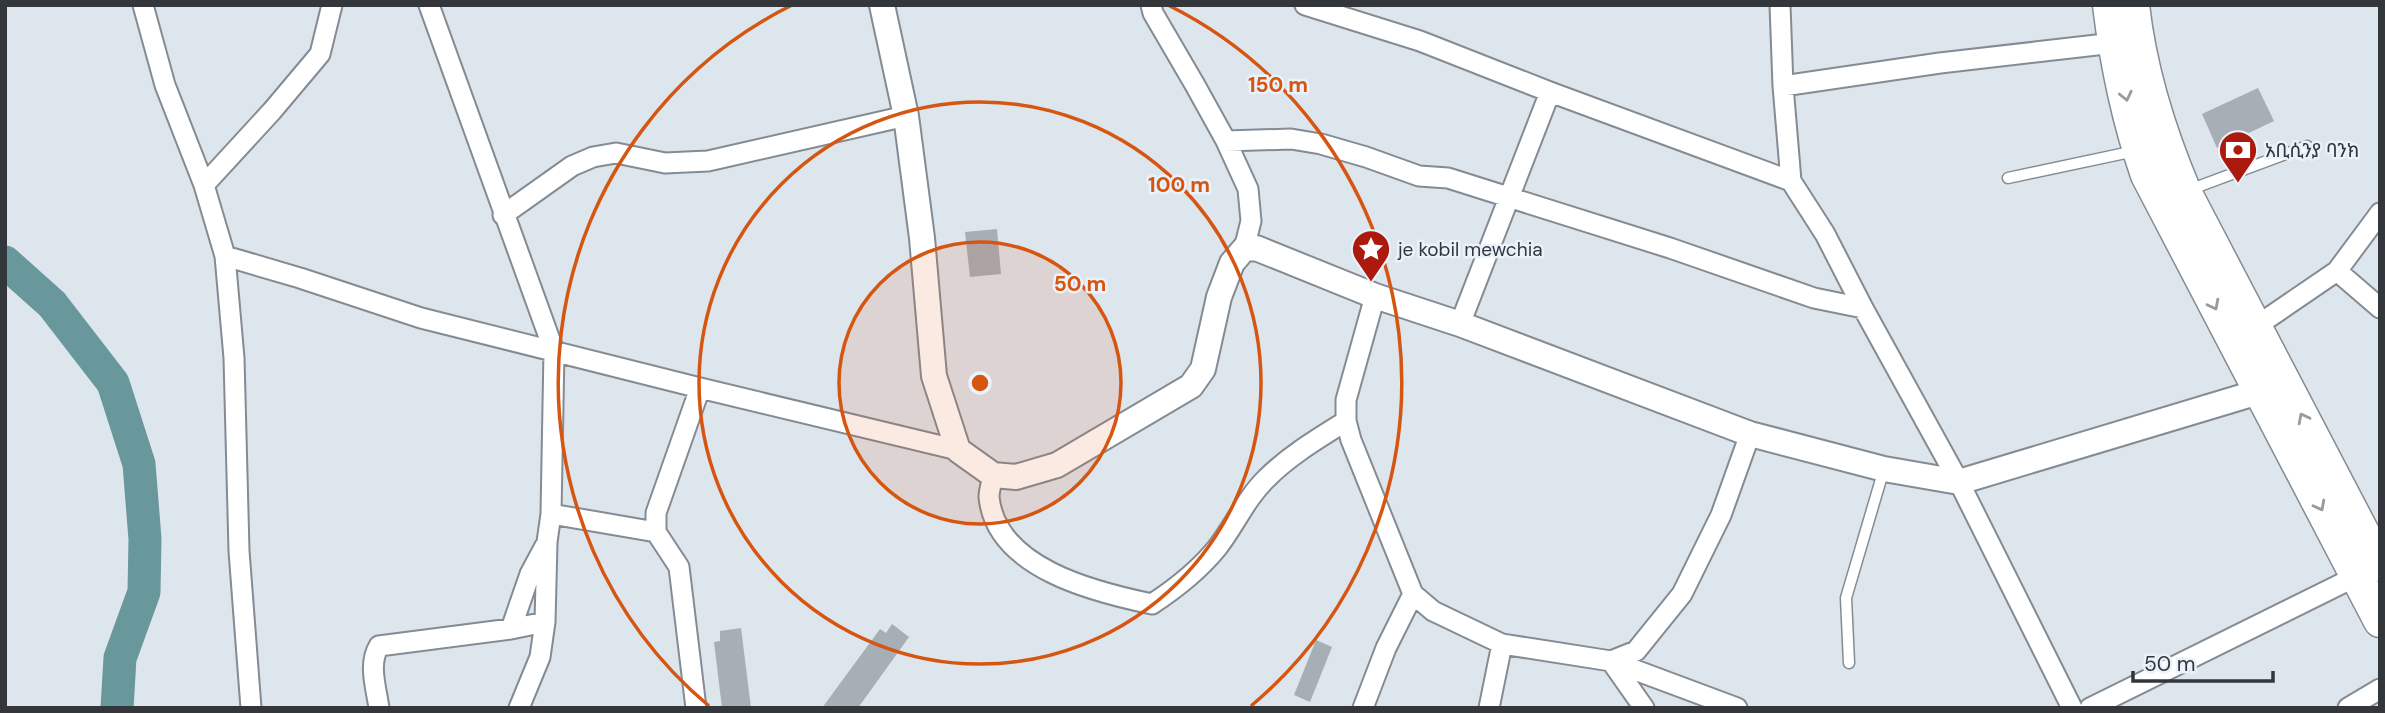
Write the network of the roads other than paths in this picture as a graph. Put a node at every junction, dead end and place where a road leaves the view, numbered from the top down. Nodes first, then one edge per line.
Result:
1 (143, 5) edge
2 (332, 5) edge
3 (429, 5) edge
4 (883, 5) edge
5 (1151, 5) edge
6 (1780, 5) edge
7 (2109, 5) edge
8 (2133, 5) edge
9 (1317, 7) edge
10 (2114, 43) junction
11 (1783, 86) junction
12 (1550, 92) junction
13 (906, 116) junction
14 (1226, 141) junction
15 (2307, 146) dead end
16 (2139, 150) junction
17 (2008, 178) dead end
18 (1791, 181) junction
19 (204, 185) junction
20 (2185, 192) junction
21 (1511, 198) junction
22 (2380, 213) edge
23 (503, 215) junction
24 (1244, 249) junction
25 (225, 256) junction
26 (2337, 271) junction
27 (1375, 296) junction
28 (1863, 308) junction
29 (2380, 308) edge
30 (1460, 324) junction
31 (2255, 327) junction
32 (554, 351) junction
33 (699, 388) junction
34 (2272, 388) junction
35 (1346, 421) junction
36 (1750, 434) junction
37 (958, 450) junction
38 (1884, 469) junction
39 (993, 475) junction
40 (1959, 482) junction
41 (551, 514) junction
42 (656, 532) junction
43 (547, 542) junction
44 (2368, 571) edge
45 (1413, 594) junction
46 (2380, 621) edge
47 (545, 622) junction
48 (511, 629) junction
49 (1502, 644) junction
50 (1611, 661) junction
51 (1849, 663) dead end
52 (2380, 689) edge
53 (251, 708) edge
54 (379, 708) edge
55 (519, 708) edge
56 (696, 708) edge
57 (1363, 708) edge
58 (1489, 708) edge
59 (1644, 708) edge
60 (1737, 708) edge
61 (2072, 708) edge
62 (2090, 708) edge
63 (2348, 708) edge

1 - 19 street
2 - 19 street
3 - 23 street
4 - 13 street
5 - 14 street
6 - 11 street
7 - 10 main road
8 - 20 main road
9 - 12 street
10 - 11 street
10 -> 16 main road
11 - 18 street
12 - 18 street
12 - 21 street
13 - 23 street
13 - 37 street
14 - 21 street
14 - 24 street
15 - 20 lane
16 - 17 lane
16 -> 34 main road
18 - 28 street
19 - 25 street
20 - 31 main road
21 - 28 street
21 - 30 street
22 - 26 street
23 - 32 street
24 - 27 street
24 - 39 street
25 - 32 street
25 - 53 street
26 - 29 street
26 - 31 street
27 - 30 street
27 - 35 street
28 - 40 street
30 - 36 street
31 - 34 main road
32 - 33 street
32 - 41 street
33 - 37 street
33 - 42 street
34 - 40 street
34 - 44 main road
35 - 39 street
35 - 45 street
36 - 38 street
36 - 50 street
37 - 39 street
38 - 40 street
38 - 51 lane
40 - 61 street
41 - 42 street
41 - 43 street
42 - 56 street
43 - 47 street
43 - 48 street
44 - 46 main road
44 - 62 street
45 - 49 street
45 - 57 street
47 - 48 street
47 - 55 street
48 - 54 street
49 - 50 street
49 - 58 street
50 - 59 street
50 - 60 street
52 - 63 street

